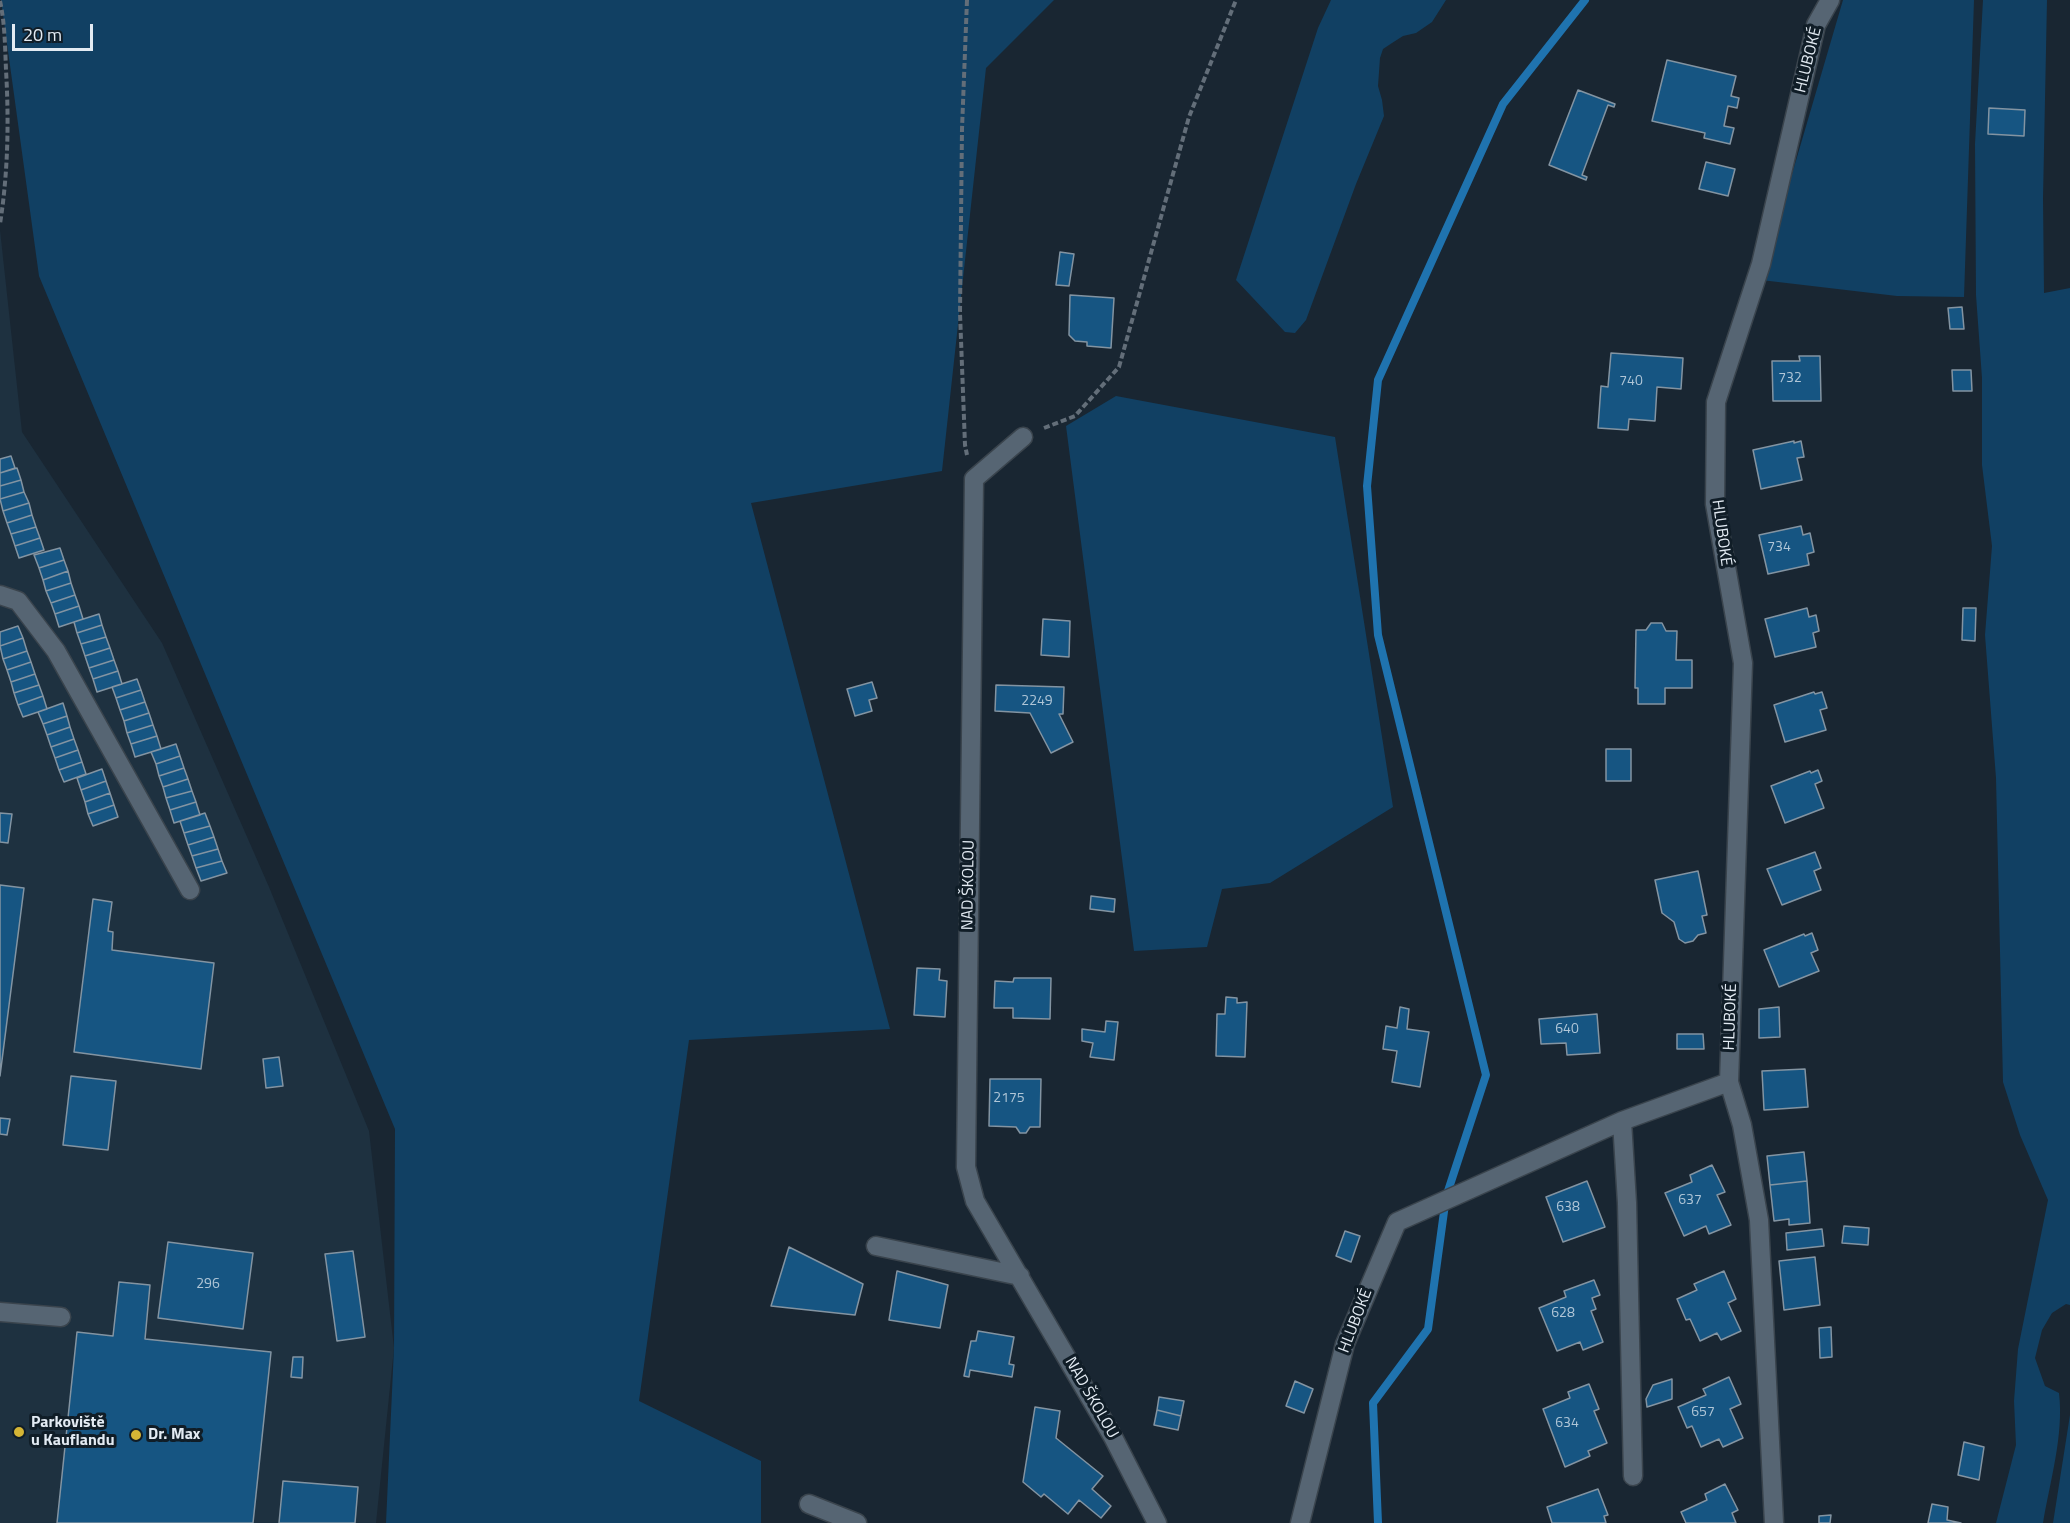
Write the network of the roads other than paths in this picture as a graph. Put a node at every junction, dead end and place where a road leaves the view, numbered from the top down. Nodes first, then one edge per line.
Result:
1 (1830, 0) edge
2 (1023, 437) road end
3 (0, 595) edge
4 (190, 890) dead end
5 (1729, 1082) junction
6 (1622, 1121) junction
7 (876, 1246) dead end
8 (1020, 1276) junction
9 (0, 1312) edge
10 (61, 1317) dead end
11 (1633, 1476) dead end
12 (809, 1504) dead end
13 (857, 1523) edge
14 (1157, 1523) edge
15 (1300, 1523) edge
16 (1774, 1523) edge

1 - 5 street, HLUBOKÉ
2 - 8 street, NAD ŠKOLOU
3 - 4 street
5 - 6 street, HLUBOKÉ
5 - 16 street, HLUBOKÉ
6 - 11 street
6 - 15 street, HLUBOKÉ
7 - 8 street
8 - 14 street, NAD ŠKOLOU
9 - 10 street
12 - 13 street

